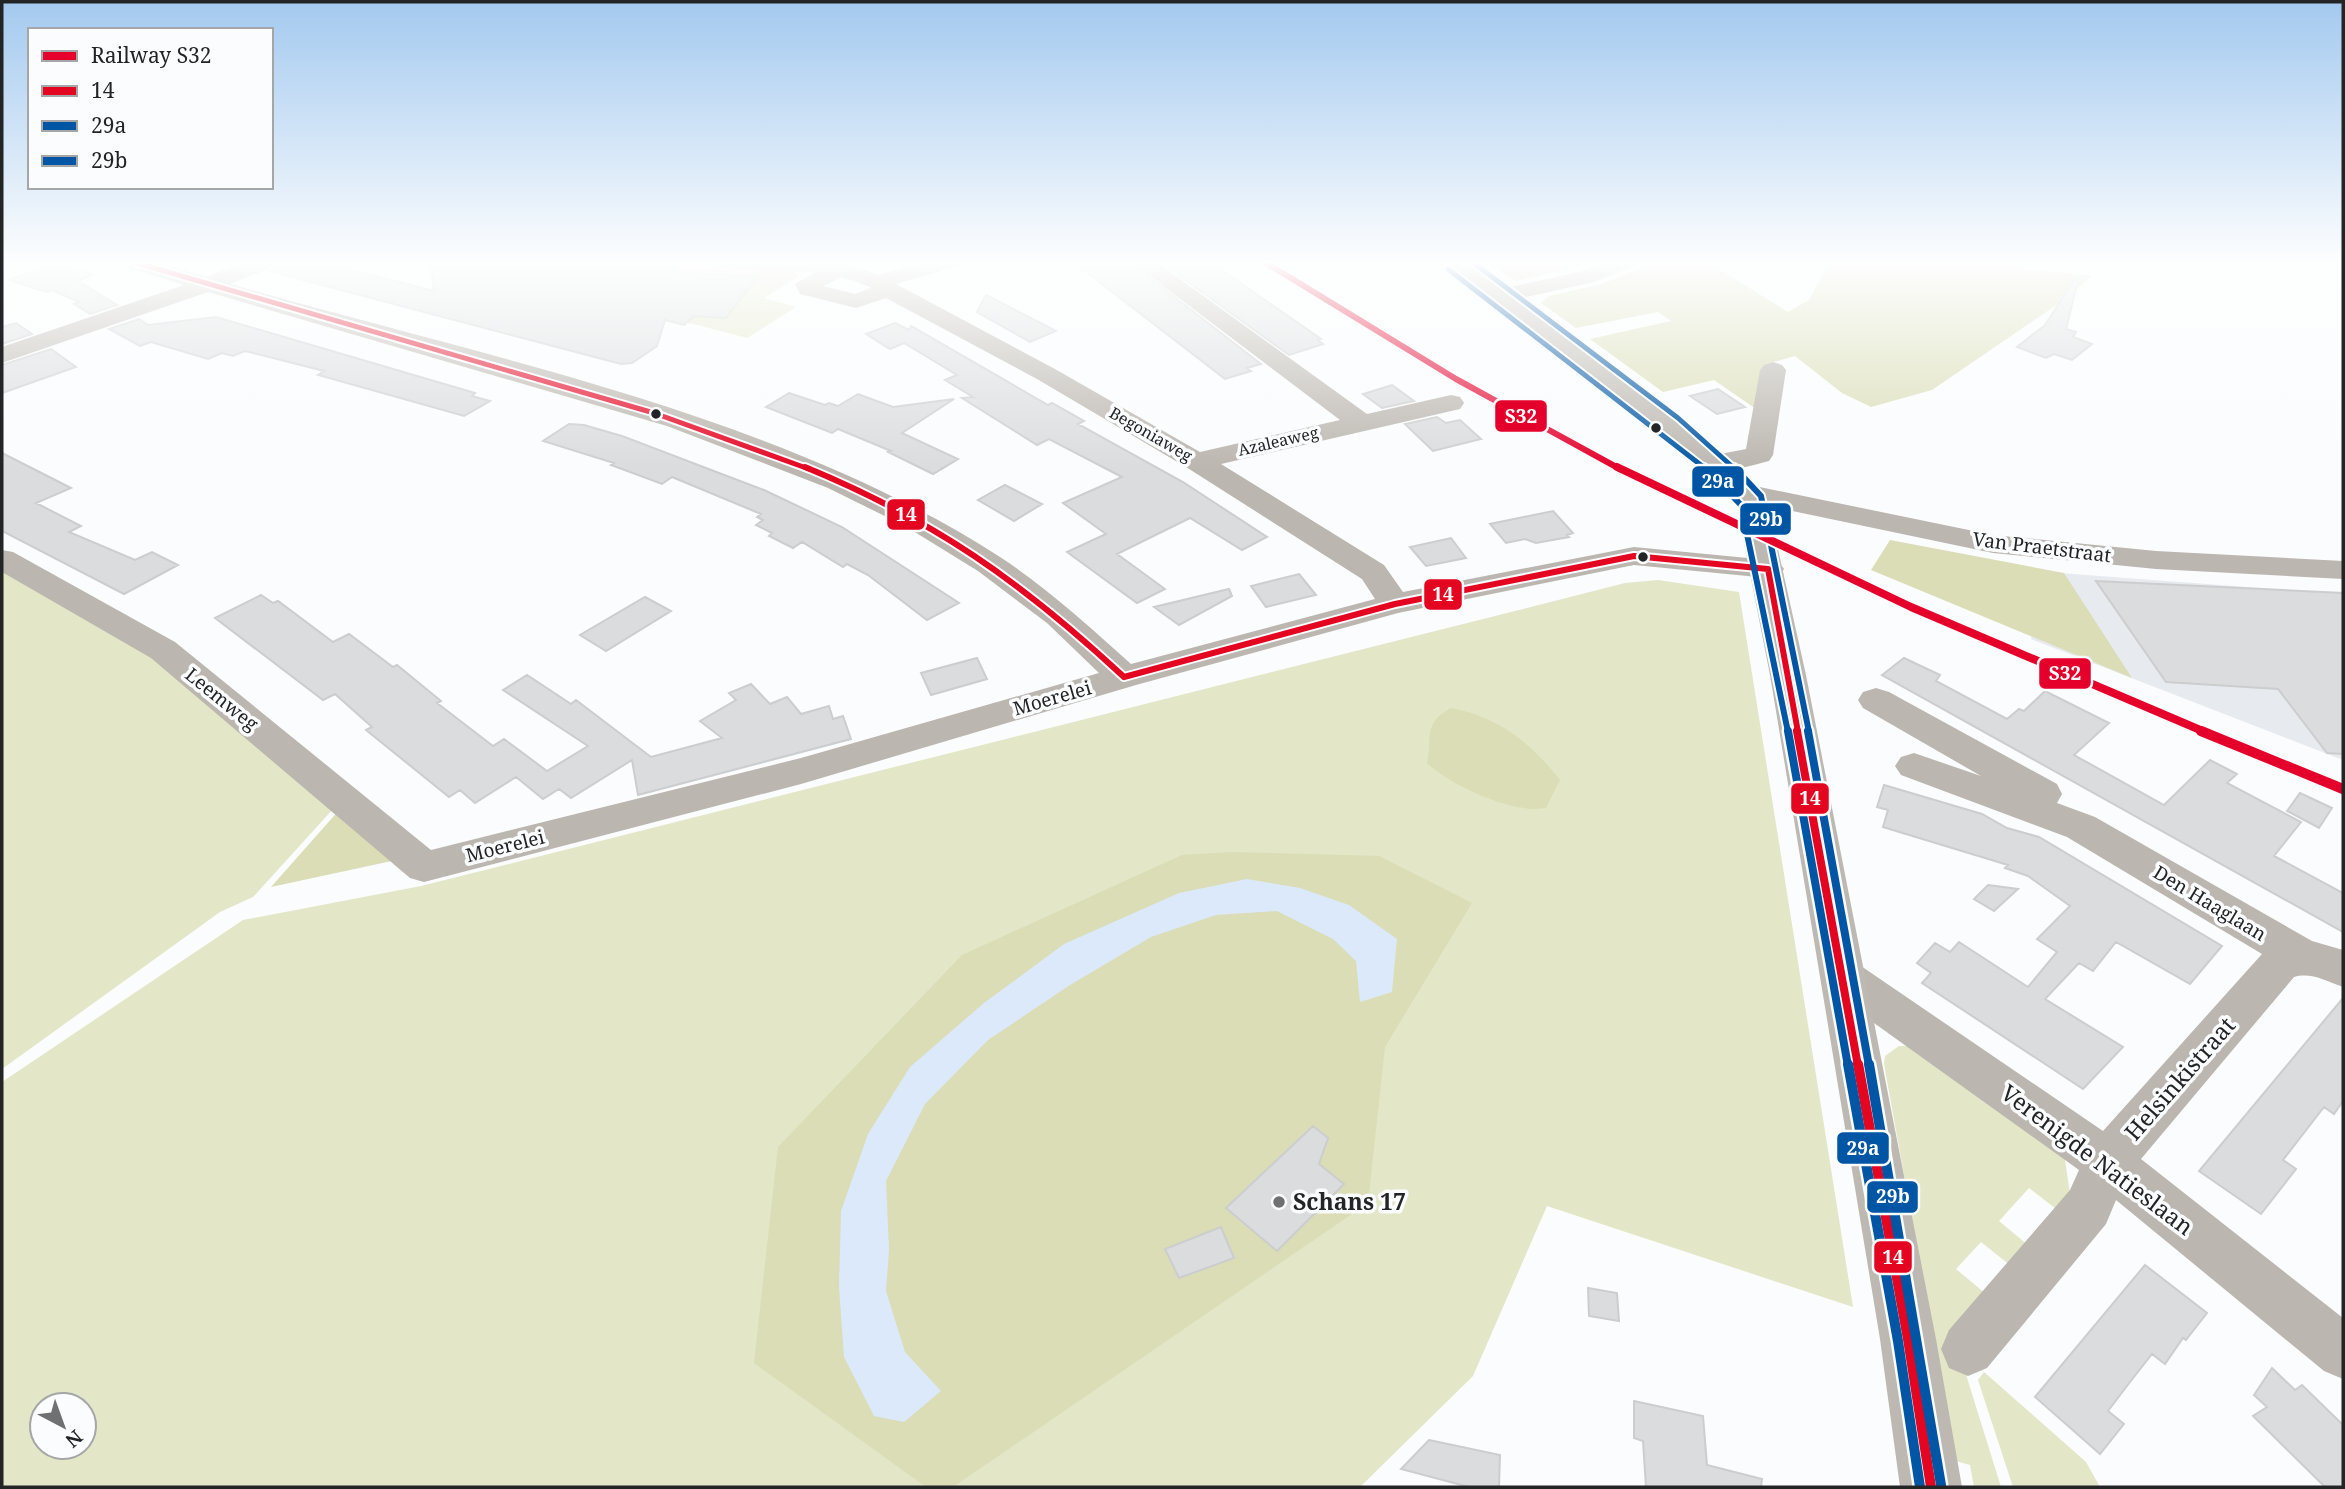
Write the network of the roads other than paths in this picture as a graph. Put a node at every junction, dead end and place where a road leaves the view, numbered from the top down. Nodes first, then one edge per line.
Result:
1 (73, 330) edge
2 (367, 330) edge
3 (965, 330) edge
4 (1236, 330) edge
5 (1544, 330) edge
6 (2, 355) edge
7 (1773, 370) dead end
8 (1451, 403) dead end
9 (1360, 422) junction
10 (1196, 461) junction
11 (1715, 463) junction
12 (1745, 493) junction
13 (2, 559) edge
14 (1768, 569) junction
15 (2343, 570) edge
16 (1395, 604) junction
17 (1124, 677) junction
18 (1876, 700) dead end
19 (1914, 766) dead end
20 (2081, 827) junction
21 (424, 867) joint
22 (2323, 963) edge
23 (1843, 977) junction
24 (2108, 1162) junction
25 (1968, 1349) dead end
26 (2343, 1352) edge
27 (1931, 1487) edge

1 - 6 street
2 - 17 street
3 - 10 street, Begoniaweg
4 - 9 street, Azaleaweg
5 - 11 main road
7 - 11 street
8 - 9 street, Azaleaweg
9 - 10 street, Azaleaweg
10 - 16 street, Begoniaweg
11 - 12 main road
12 - 14 main road
12 - 15 street, Van Praetstraat
13 - 21 street, Leemweg
14 - 16 street, Moerelei
14 - 23 main road
16 - 17 street, Moerelei
17 - 21 street, Moerelei
18 - 20 street, Den Haaglaan
19 - 20 street, Den Haaglaan
20 - 22 street, Den Haaglaan
22 - 24 street, Helsinkistraat
23 - 24 street, Verenigde Natieslaan
23 - 27 main road
24 - 25 street, Helsinkistraat
24 - 26 street, Verenigde Natieslaan

